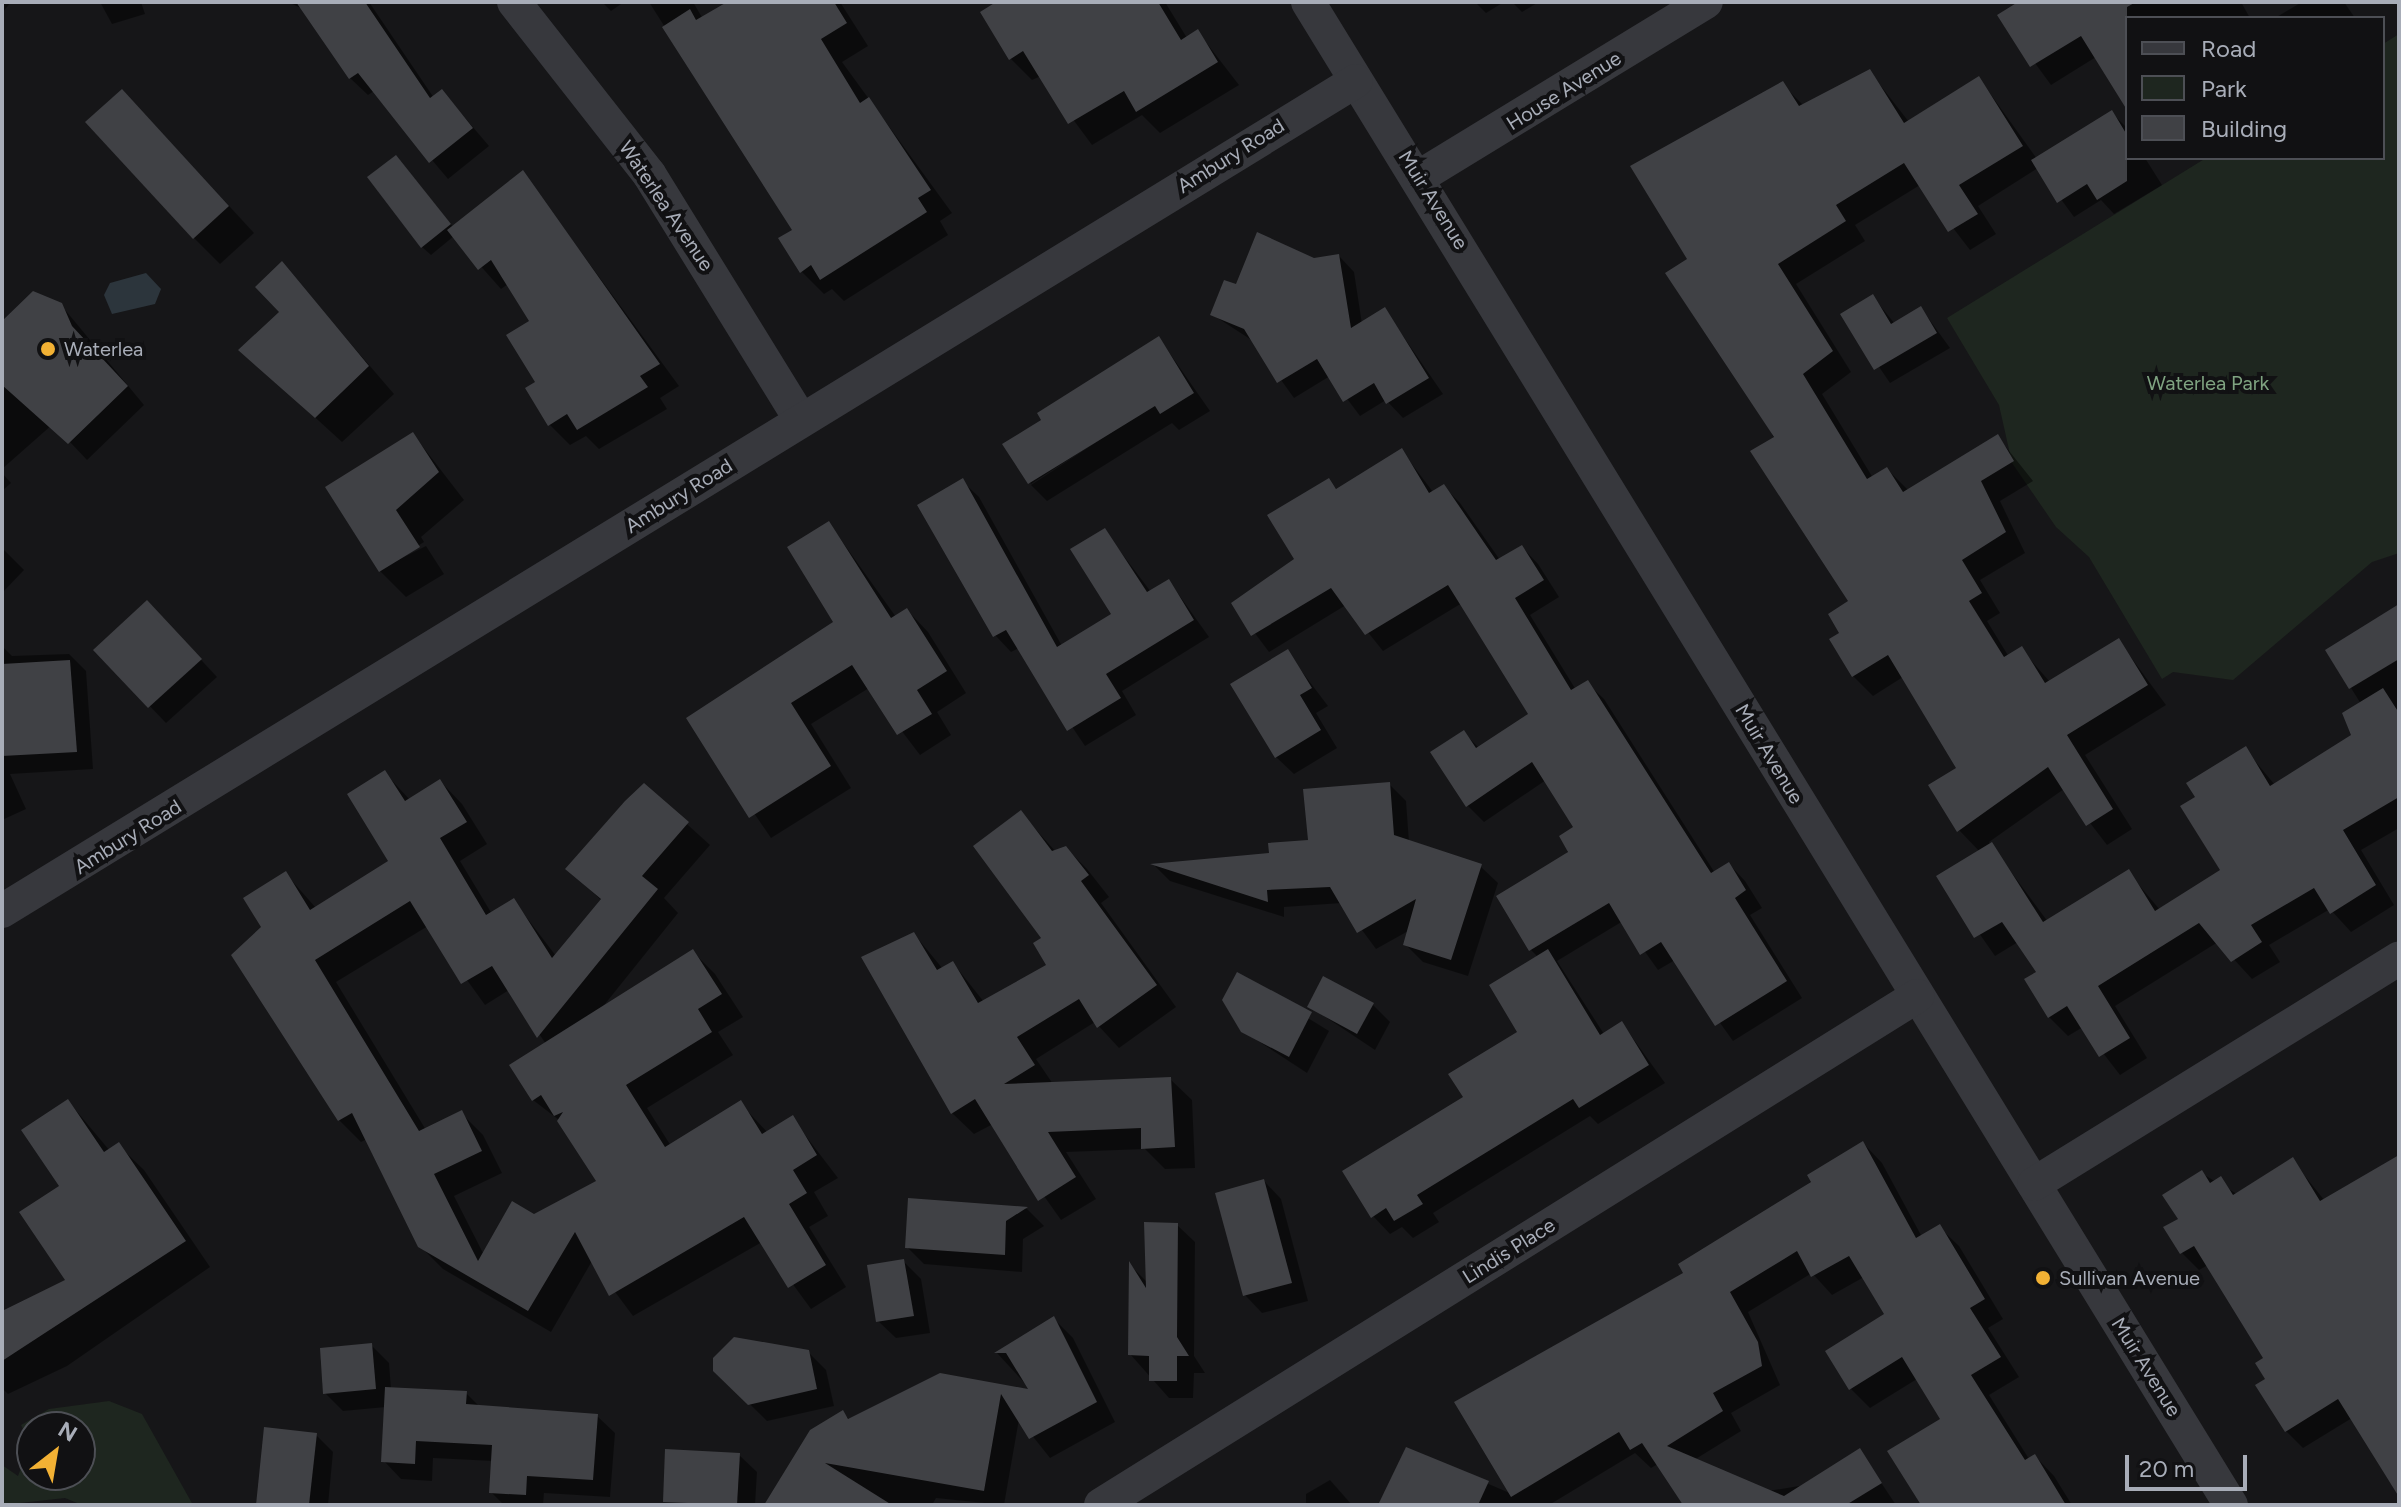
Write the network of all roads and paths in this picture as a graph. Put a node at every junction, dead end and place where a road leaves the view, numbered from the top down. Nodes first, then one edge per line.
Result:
1 (514, 2) edge
2 (1308, 2) edge
3 (1706, 2) edge
4 (1356, 81) junction
5 (1419, 177) junction
6 (801, 420) junction
7 (2, 911) edge
8 (2399, 959) edge
9 (1917, 996) junction
10 (2034, 1184) junction
11 (1101, 1505) edge
12 (2231, 1505) edge

1 - 6 street, Waterlea Avenue
2 - 4 street, Muir Avenue
3 - 5 street, House Avenue
4 - 5 street, Muir Avenue
4 - 6 street, Ambury Road
5 - 9 street, Muir Avenue
6 - 7 street, Ambury Road
8 - 10 street
9 - 10 street, Muir Avenue
9 - 11 street, Lindis Place
10 - 12 street, Muir Avenue

